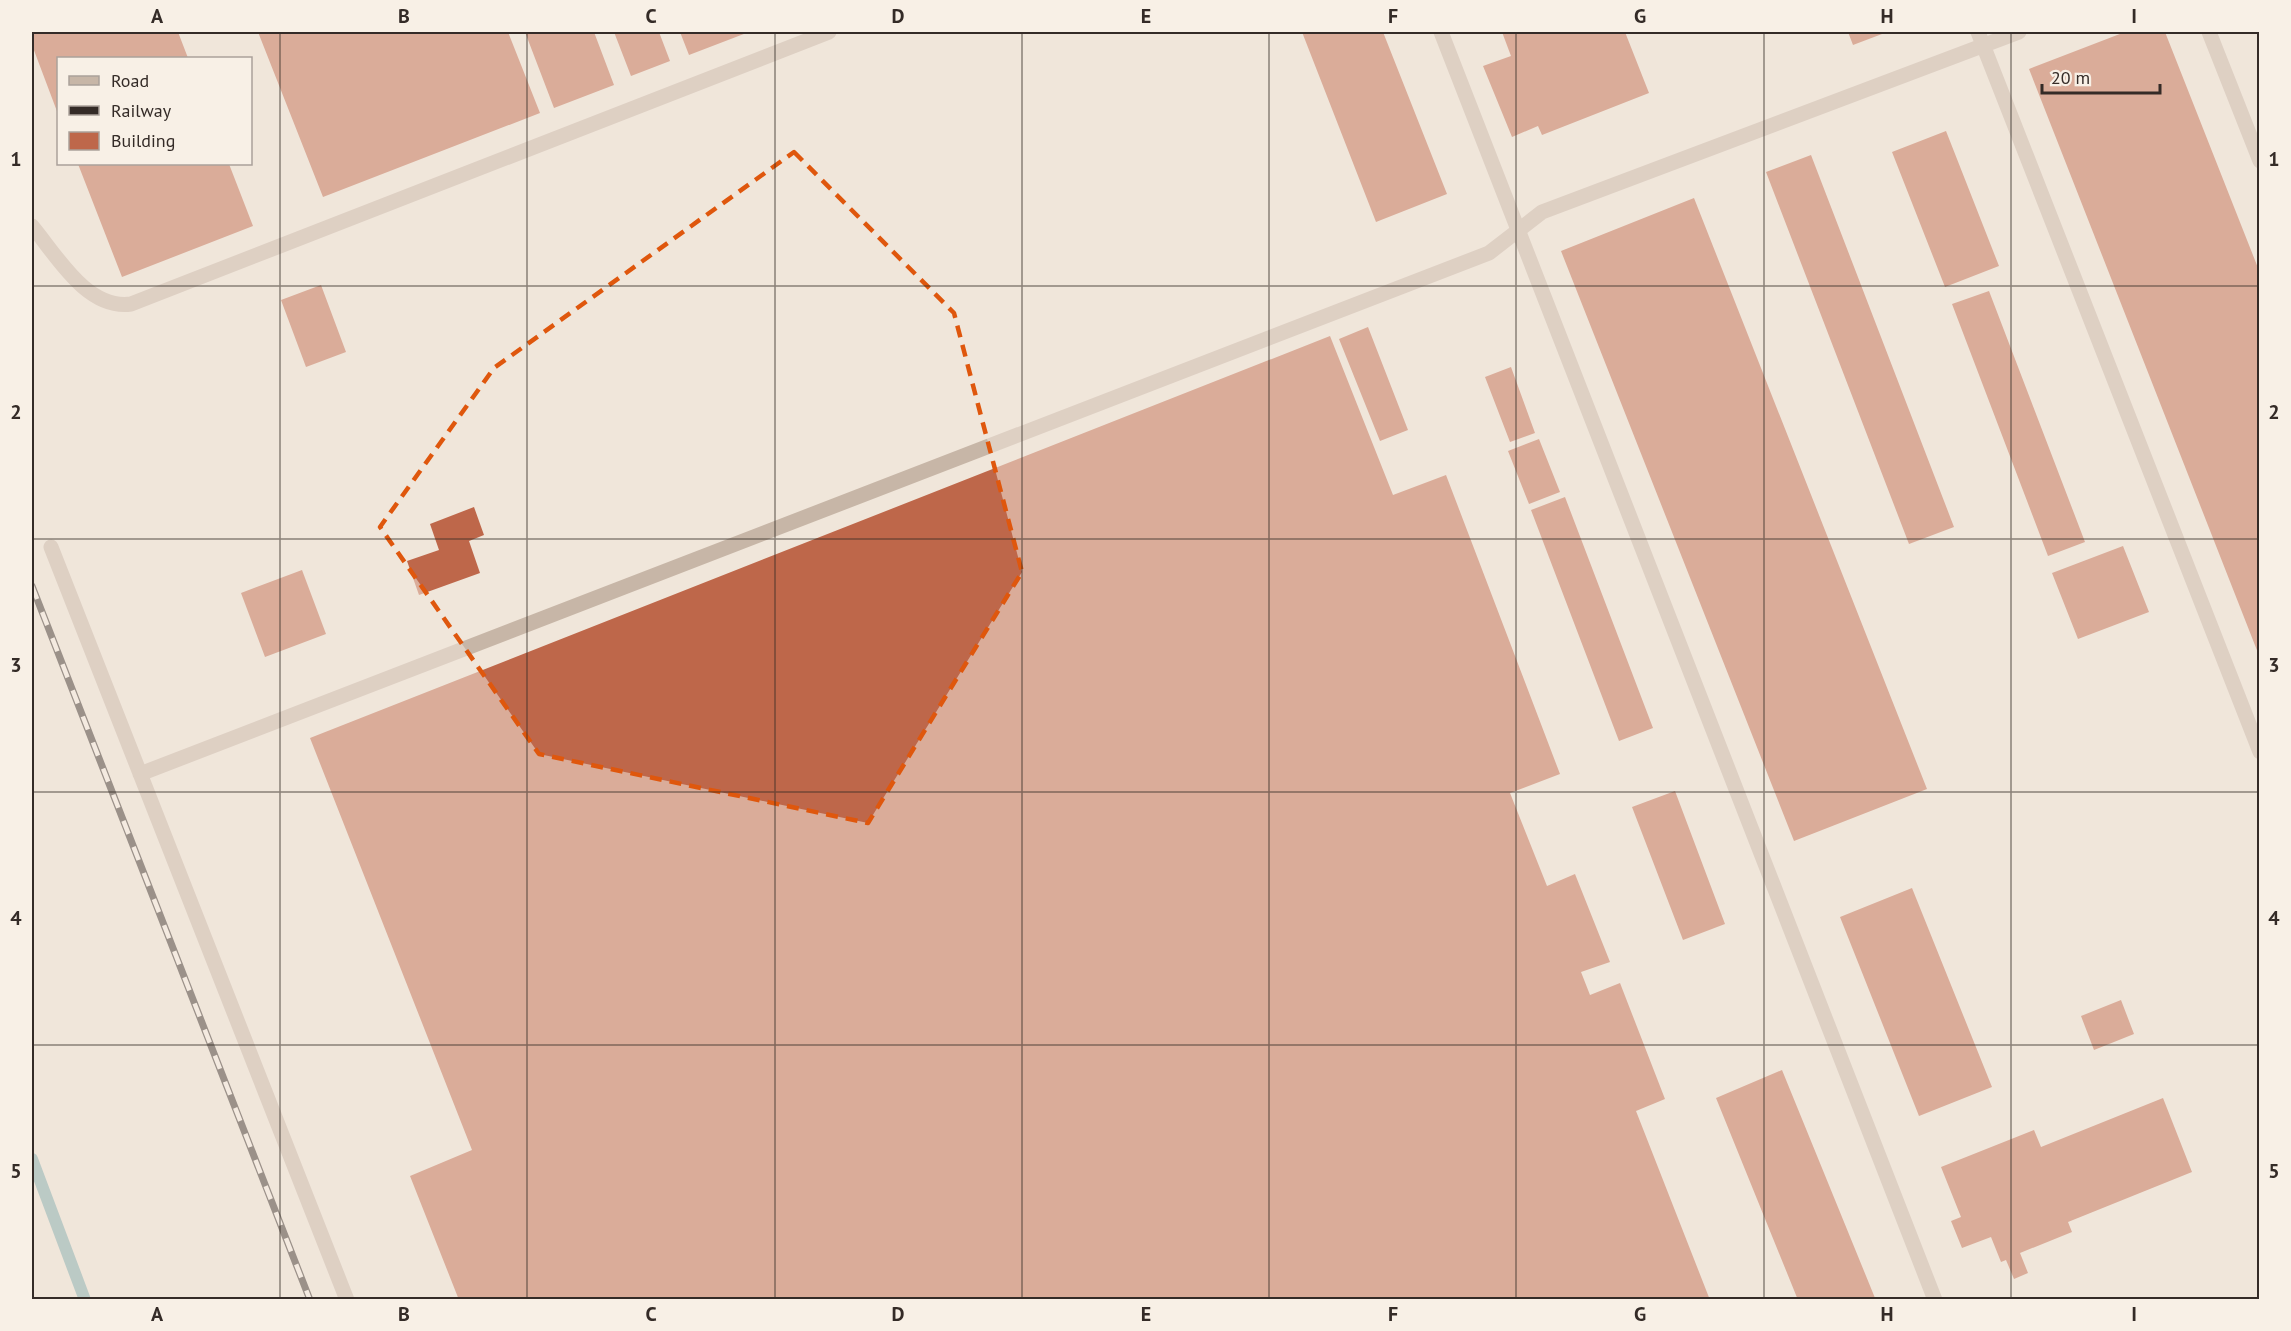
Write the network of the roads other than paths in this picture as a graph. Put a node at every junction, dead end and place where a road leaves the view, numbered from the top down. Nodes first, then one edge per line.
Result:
1 (829, 32) edge
2 (1441, 32) edge
3 (2019, 32) edge
4 (2210, 32) edge
5 (1981, 38) edge
6 (2259, 161) edge
7 (32, 226) edge
8 (1519, 230) junction
9 (51, 547) dead end
10 (2259, 752) edge
11 (140, 774) junction
12 (347, 1299) edge
13 (1935, 1299) edge

1 - 7 street
2 - 8 street
3 - 5 street
4 - 6 street
5 - 8 street
5 - 10 street
8 - 11 street
8 - 13 street
9 - 11 street
11 - 12 street

